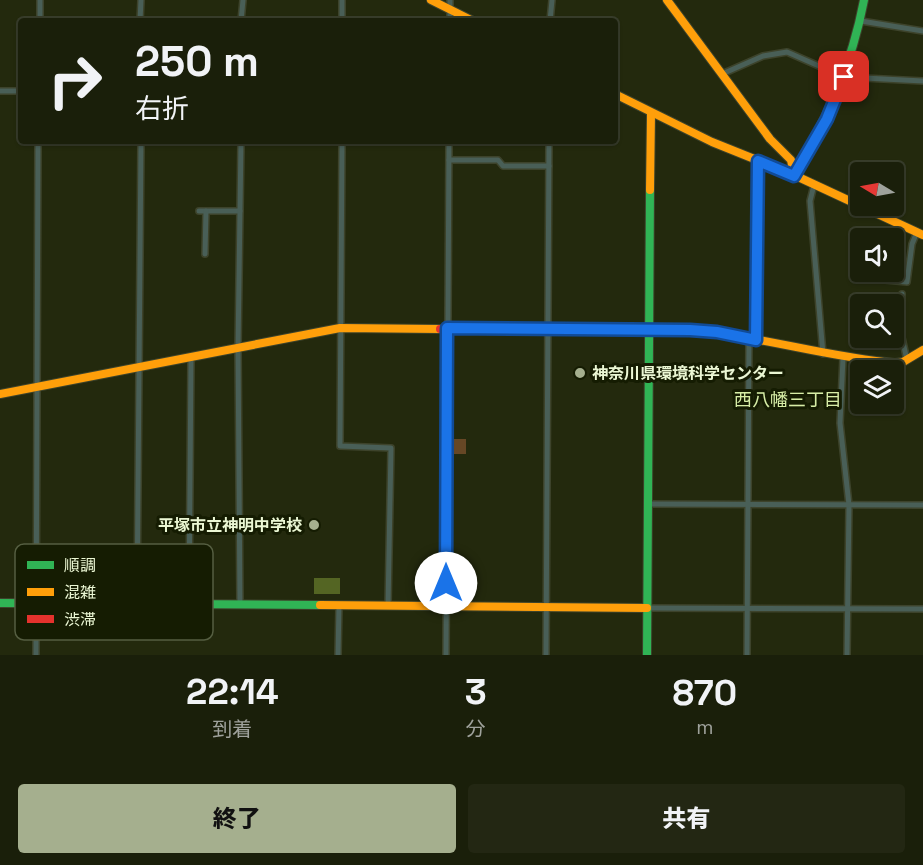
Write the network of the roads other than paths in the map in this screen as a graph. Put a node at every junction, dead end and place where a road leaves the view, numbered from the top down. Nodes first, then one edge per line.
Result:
1 (40, 0) edge
2 (141, 0) edge
3 (243, 0) edge
4 (342, 0) edge
5 (431, 0) edge
6 (450, 0) edge
7 (552, 0) edge
8 (667, 0) edge
9 (864, 0) edge
10 (451, 10) junction
11 (40, 18) edge
12 (141, 18) edge
13 (241, 18) edge
14 (342, 18) edge
15 (450, 18) edge
16 (467, 18) edge
17 (550, 18) edge
18 (861, 21) junction
19 (923, 31) edge
20 (722, 74) junction
21 (844, 77) junction
22 (923, 81) edge
23 (0, 91) edge
24 (18, 91) edge
25 (618, 96) edge
26 (651, 112) junction
27 (38, 144) edge
28 (141, 144) edge
29 (241, 144) edge
30 (342, 144) edge
31 (449, 144) edge
32 (549, 144) edge
33 (448, 160) junction
34 (758, 161) junction
35 (549, 166) junction
36 (794, 176) junction
37 (814, 185) junction
38 (199, 211) dead end
39 (206, 211) junction
40 (240, 211) junction
41 (920, 234) edge
42 (205, 254) dead end
43 (904, 282) edge
44 (340, 328) junction
45 (447, 328) junction
46 (548, 328) junction
47 (650, 329) junction
48 (753, 339) junction
49 (904, 347) edge
50 (238, 348) junction
51 (923, 350) edge
52 (823, 354) junction
53 (191, 358) junction
54 (843, 358) junction
55 (907, 360) junction
56 (139, 366) junction
57 (37, 387) junction
58 (0, 394) edge
59 (648, 504) junction
60 (749, 504) junction
61 (849, 505) junction
62 (923, 505) edge
63 (37, 544) edge
64 (138, 544) edge
65 (189, 544) edge
66 (213, 604) edge
67 (240, 605) junction
68 (339, 606) junction
69 (388, 606) junction
70 (446, 606) junction
71 (546, 607) junction
72 (647, 608) junction
73 (748, 608) junction
74 (848, 609) junction
75 (923, 609) edge
76 (36, 640) edge
77 (36, 655) edge
78 (339, 655) edge
79 (446, 655) edge
80 (546, 655) edge
81 (647, 655) edge
82 (747, 655) edge
83 (847, 655) edge

1 - 11 street
2 - 12 street
3 - 13 street
4 - 14 street
5 - 10 street
6 - 10 street
7 - 17 street
8 - 20 street
9 - 18 street
10 - 15 street
10 - 16 street
18 - 19 street
18 - 21 street
20 - 21 street
20 - 36 street
21 - 22 street
21 - 36 street
23 - 24 street
25 - 26 street
26 - 34 street
26 - 47 street
27 - 57 street
28 - 56 street
29 - 40 street
30 - 44 street
31 - 33 street
32 - 35 street
33 - 35 street
33 - 45 street
34 - 36 street
34 - 48 street
35 - 46 street
36 - 37 street
37 - 41 street
37 - 52 street
38 - 39 street
39 - 40 street
39 - 42 street
40 - 50 street
41 - 43 street
44 - 45 street
44 - 50 street
44 - 69 street
45 - 46 street
45 - 70 street
46 - 47 street
46 - 71 street
47 - 48 street
47 - 59 street
48 - 52 street
48 - 60 street
49 - 55 street
50 - 53 street
50 - 67 street
51 - 55 street
52 - 54 street
53 - 56 street
53 - 65 street
54 - 55 street
54 - 61 street
56 - 57 street
56 - 64 street
57 - 58 street
57 - 63 street
59 - 60 street
59 - 72 street
60 - 61 street
60 - 73 street
61 - 62 street
61 - 74 street
66 - 67 street
67 - 68 street
68 - 69 street
68 - 78 street
69 - 70 street
70 - 71 street
70 - 79 street
71 - 72 street
71 - 80 street
72 - 73 street
72 - 81 street
73 - 74 street
73 - 82 street
74 - 75 street
74 - 83 street
76 - 77 street

